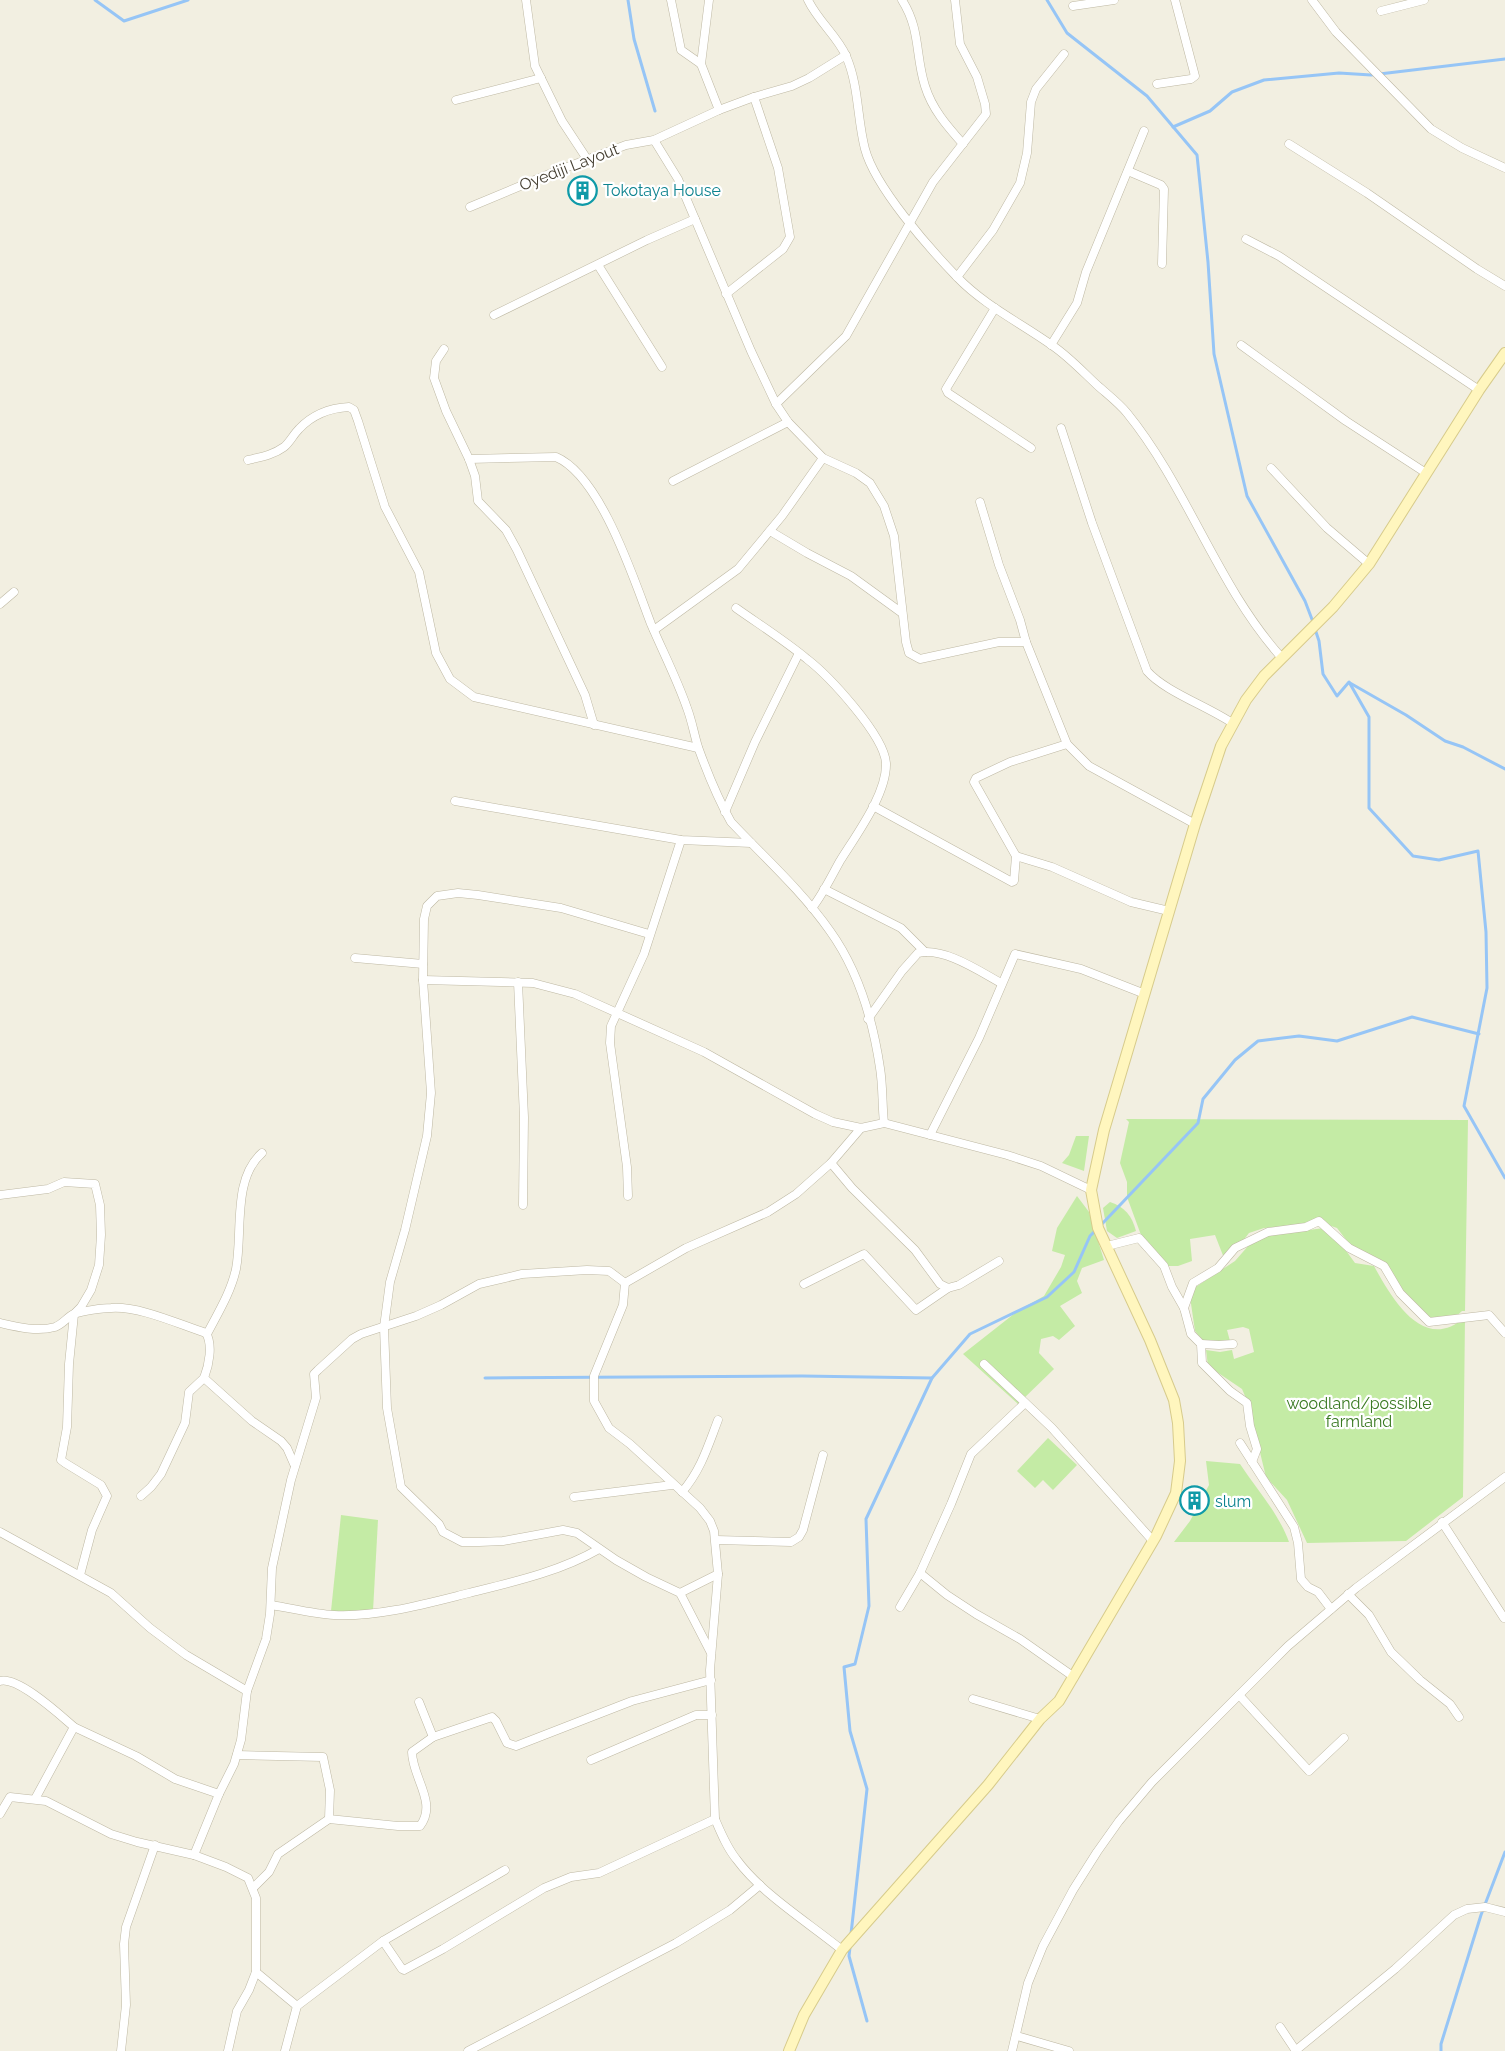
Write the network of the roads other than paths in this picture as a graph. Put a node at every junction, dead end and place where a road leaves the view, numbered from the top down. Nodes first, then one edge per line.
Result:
1 (526, 0) edge
2 (671, 0) edge
3 (709, 0) edge
4 (808, 0) edge
5 (902, 0) edge
6 (955, 0) edge
7 (1114, 0) edge
8 (1175, 0) edge
9 (1312, 0) edge
10 (1424, 0) edge
11 (1073, 6) dead end
12 (1382, 11) dead end
13 (1064, 54) dead end
14 (846, 56) junction
15 (700, 64) junction
16 (541, 78) junction
17 (1157, 84) dead end
18 (754, 97) junction
19 (456, 100) dead end
20 (719, 110) junction
21 (1144, 131) dead end
22 (654, 140) junction
23 (963, 144) junction
24 (1289, 144) dead end
25 (587, 159) junction
26 (1505, 168) edge
27 (1128, 171) junction
28 (470, 207) dead end
29 (695, 219) junction
30 (909, 223) junction
31 (1246, 239) dead end
32 (1162, 264) dead end
33 (598, 265) junction
34 (957, 277) junction
35 (1505, 286) edge
36 (726, 294) junction
37 (995, 308) junction
38 (494, 315) dead end
39 (1051, 345) junction
40 (1240, 345) dead end
41 (444, 349) dead end
42 (1505, 354) edge
43 (662, 367) dead end
44 (1479, 390) junction
45 (776, 404) junction
46 (788, 422) junction
47 (1061, 428) dead end
48 (1031, 448) dead end
49 (824, 458) junction
50 (469, 459) junction
51 (248, 460) dead end
52 (1271, 468) dead end
53 (1426, 473) junction
54 (673, 481) dead end
55 (980, 502) dead end
56 (770, 531) junction
57 (1369, 564) junction
58 (14, 592) dead end
59 (0, 604) edge
60 (736, 608) dead end
61 (902, 613) junction
62 (654, 630) junction
63 (1026, 642) junction
64 (799, 653) junction
65 (1282, 658) junction
66 (1232, 723) junction
67 (594, 725) junction
68 (1067, 744) junction
69 (698, 748) junction
70 (455, 801) dead end
71 (873, 806) junction
72 (725, 812) junction
73 (1195, 824) junction
74 (681, 840) junction
75 (751, 843) junction
76 (1016, 856) junction
77 (824, 889) junction
78 (812, 908) junction
79 (1169, 911) junction
80 (649, 934) junction
81 (925, 952) junction
82 (355, 958) dead end
83 (423, 964) junction
84 (423, 980) junction
85 (518, 982) junction
86 (1001, 983) junction
87 (1145, 994) junction
88 (617, 1012) junction
89 (868, 1018) junction
90 (884, 1123) junction
91 (861, 1128) junction
92 (930, 1135) junction
93 (262, 1153) dead end
94 (831, 1163) junction
95 (1091, 1190) junction
96 (0, 1196) edge
97 (628, 1196) dead end
98 (523, 1205) dead end
99 (1107, 1246) junction
100 (999, 1261) dead end
101 (625, 1283) junction
102 (804, 1284) dead end
103 (948, 1288) junction
104 (1184, 1308) junction
105 (74, 1314) junction
106 (0, 1323) edge
107 (384, 1327) junction
108 (207, 1334) junction
109 (1505, 1334) edge
110 (1201, 1344) junction
111 (1233, 1344) dead end
112 (984, 1364) dead end
113 (204, 1377) junction
114 (1025, 1403) junction
115 (718, 1420) dead end
116 (305, 1435) junction
117 (281, 1441) junction
118 (1240, 1443) dead end
119 (823, 1455) dead end
120 (1252, 1462) junction
121 (295, 1467) junction
122 (1505, 1477) edge
123 (672, 1485) junction
124 (682, 1492) junction
125 (141, 1496) dead end
126 (574, 1497) dead end
127 (1442, 1522) junction
128 (0, 1532) edge
129 (716, 1540) junction
130 (1153, 1541) junction
131 (599, 1549) junction
132 (920, 1573) junction
133 (718, 1574) junction
134 (80, 1575) junction
135 (681, 1593) junction
136 (1348, 1594) junction
137 (271, 1605) junction
138 (900, 1607) dead end
139 (1331, 1609) junction
140 (1504, 1618) edge
141 (711, 1653) junction
142 (1074, 1677) junction
143 (711, 1680) junction
144 (0, 1682) edge
145 (247, 1691) junction
146 (1239, 1695) junction
147 (974, 1699) dead end
148 (419, 1702) dead end
149 (712, 1715) junction
150 (1459, 1717) dead end
151 (1040, 1719) junction
152 (74, 1727) junction
153 (433, 1737) junction
154 (1344, 1738) dead end
155 (237, 1755) junction
156 (591, 1760) dead end
157 (219, 1794) junction
158 (35, 1799) junction
159 (0, 1815) edge
160 (329, 1819) junction
161 (715, 1819) junction
162 (154, 1845) junction
163 (194, 1855) junction
164 (506, 1870) dead end
165 (760, 1885) junction
166 (253, 1888) junction
167 (1505, 1912) edge
168 (383, 1941) junction
169 (842, 1950) junction
170 (256, 1971) junction
171 (297, 2006) junction
172 (1280, 2027) dead end
173 (1017, 2036) junction
174 (121, 2051) edge
175 (228, 2051) edge
176 (285, 2051) edge
177 (468, 2051) edge
178 (789, 2051) edge
179 (1012, 2051) edge
180 (1069, 2051) edge
181 (1295, 2051) edge

1 - 16 street
2 - 15 street
3 - 15 street
4 - 14 street
5 - 23 street
6 - 23 street
7 - 11 street
8 - 17 street
9 - 26 street
10 - 12 street
13 - 34 street
14 - 18 street, Oyediji Layout
14 - 30 street
15 - 20 street
16 - 19 street
16 - 25 street
18 - 20 street, Oyediji Layout
18 - 36 street
20 - 22 street, Oyediji Layout
21 - 27 street
22 - 25 street, Oyediji Layout
22 - 29 street
23 - 30 street
24 - 35 street
25 - 28 street, Oyediji Layout
27 - 32 street
27 - 39 street
29 - 33 street
29 - 36 street
30 - 34 street
30 - 45 street
31 - 44 street
33 - 38 street
33 - 43 street
34 - 37 street
36 - 45 street
37 - 39 street
37 - 48 street
39 - 65 street
40 - 53 street
41 - 50 street
42 - 44 main road
44 - 53 main road
45 - 46 street
46 - 49 street
46 - 54 street
47 - 66 street
49 - 56 street
49 - 61 street
50 - 62 street
50 - 67 street
51 - 67 street
52 - 57 street
53 - 57 main road
55 - 63 street
56 - 61 street
56 - 62 street
57 - 65 main road
58 - 59 street
60 - 64 street
61 - 63 street
62 - 69 street
63 - 68 street
64 - 71 street
64 - 72 street
65 - 66 main road
66 - 73 main road
67 - 69 street
68 - 73 street
68 - 76 street
69 - 72 street
70 - 74 street
71 - 76 street
71 - 77 street
72 - 75 street
73 - 79 main road
74 - 75 street
74 - 80 street
75 - 78 street
76 - 79 street
77 - 78 street
77 - 81 street
78 - 89 street
79 - 87 main road
80 - 83 street
80 - 88 street
81 - 86 street
81 - 89 street
82 - 83 street
83 - 84 street
84 - 85 street
84 - 107 street
85 - 88 street
85 - 98 street
86 - 87 street
86 - 92 street
87 - 95 main road
88 - 91 street
88 - 97 street
89 - 90 street
90 - 91 street
90 - 92 street
91 - 94 street
92 - 95 street
93 - 108 street
94 - 101 street
94 - 103 street
95 - 99 main road
96 - 105 street
99 - 104 street
99 - 130 main road
100 - 103 street
101 - 107 street
101 - 123 street
102 - 103 street
104 - 109 street
104 - 110 street
105 - 106 street
105 - 108 street
105 - 134 street
107 - 116 street
107 - 131 street
108 - 113 street
110 - 111 street
110 - 120 street
112 - 114 street
113 - 117 street
113 - 125 street
114 - 130 street
114 - 132 street
115 - 124 street
116 - 117 street
116 - 121 street
117 - 121 street
118 - 120 street
119 - 129 street
120 - 139 street
121 - 137 street
122 - 127 street
123 - 124 street
123 - 126 street
124 - 129 street
127 - 136 street
127 - 140 street
128 - 134 street
129 - 133 street
130 - 142 main road
131 - 135 street
131 - 137 street
132 - 138 street
132 - 142 street
133 - 135 street
133 - 141 street
134 - 145 street
135 - 141 street
136 - 139 street
136 - 150 street
137 - 145 street
139 - 146 street
141 - 143 street
142 - 151 main road
143 - 149 street
143 - 153 street
144 - 152 street
145 - 155 street
146 - 154 street
146 - 173 street
147 - 151 street
148 - 153 street
149 - 156 street
149 - 161 street
151 - 169 main road
152 - 157 street
152 - 158 street
153 - 160 street
155 - 157 street
155 - 160 street
157 - 163 street
158 - 159 street
158 - 162 street
160 - 166 street
161 - 165 street
161 - 168 street
162 - 163 street
162 - 174 street
163 - 166 street
164 - 168 street
165 - 169 street
165 - 177 street
166 - 170 street
167 - 181 street
168 - 171 street
169 - 178 main road
170 - 171 street
170 - 175 street
171 - 176 street
172 - 181 street
173 - 179 street
173 - 180 street

